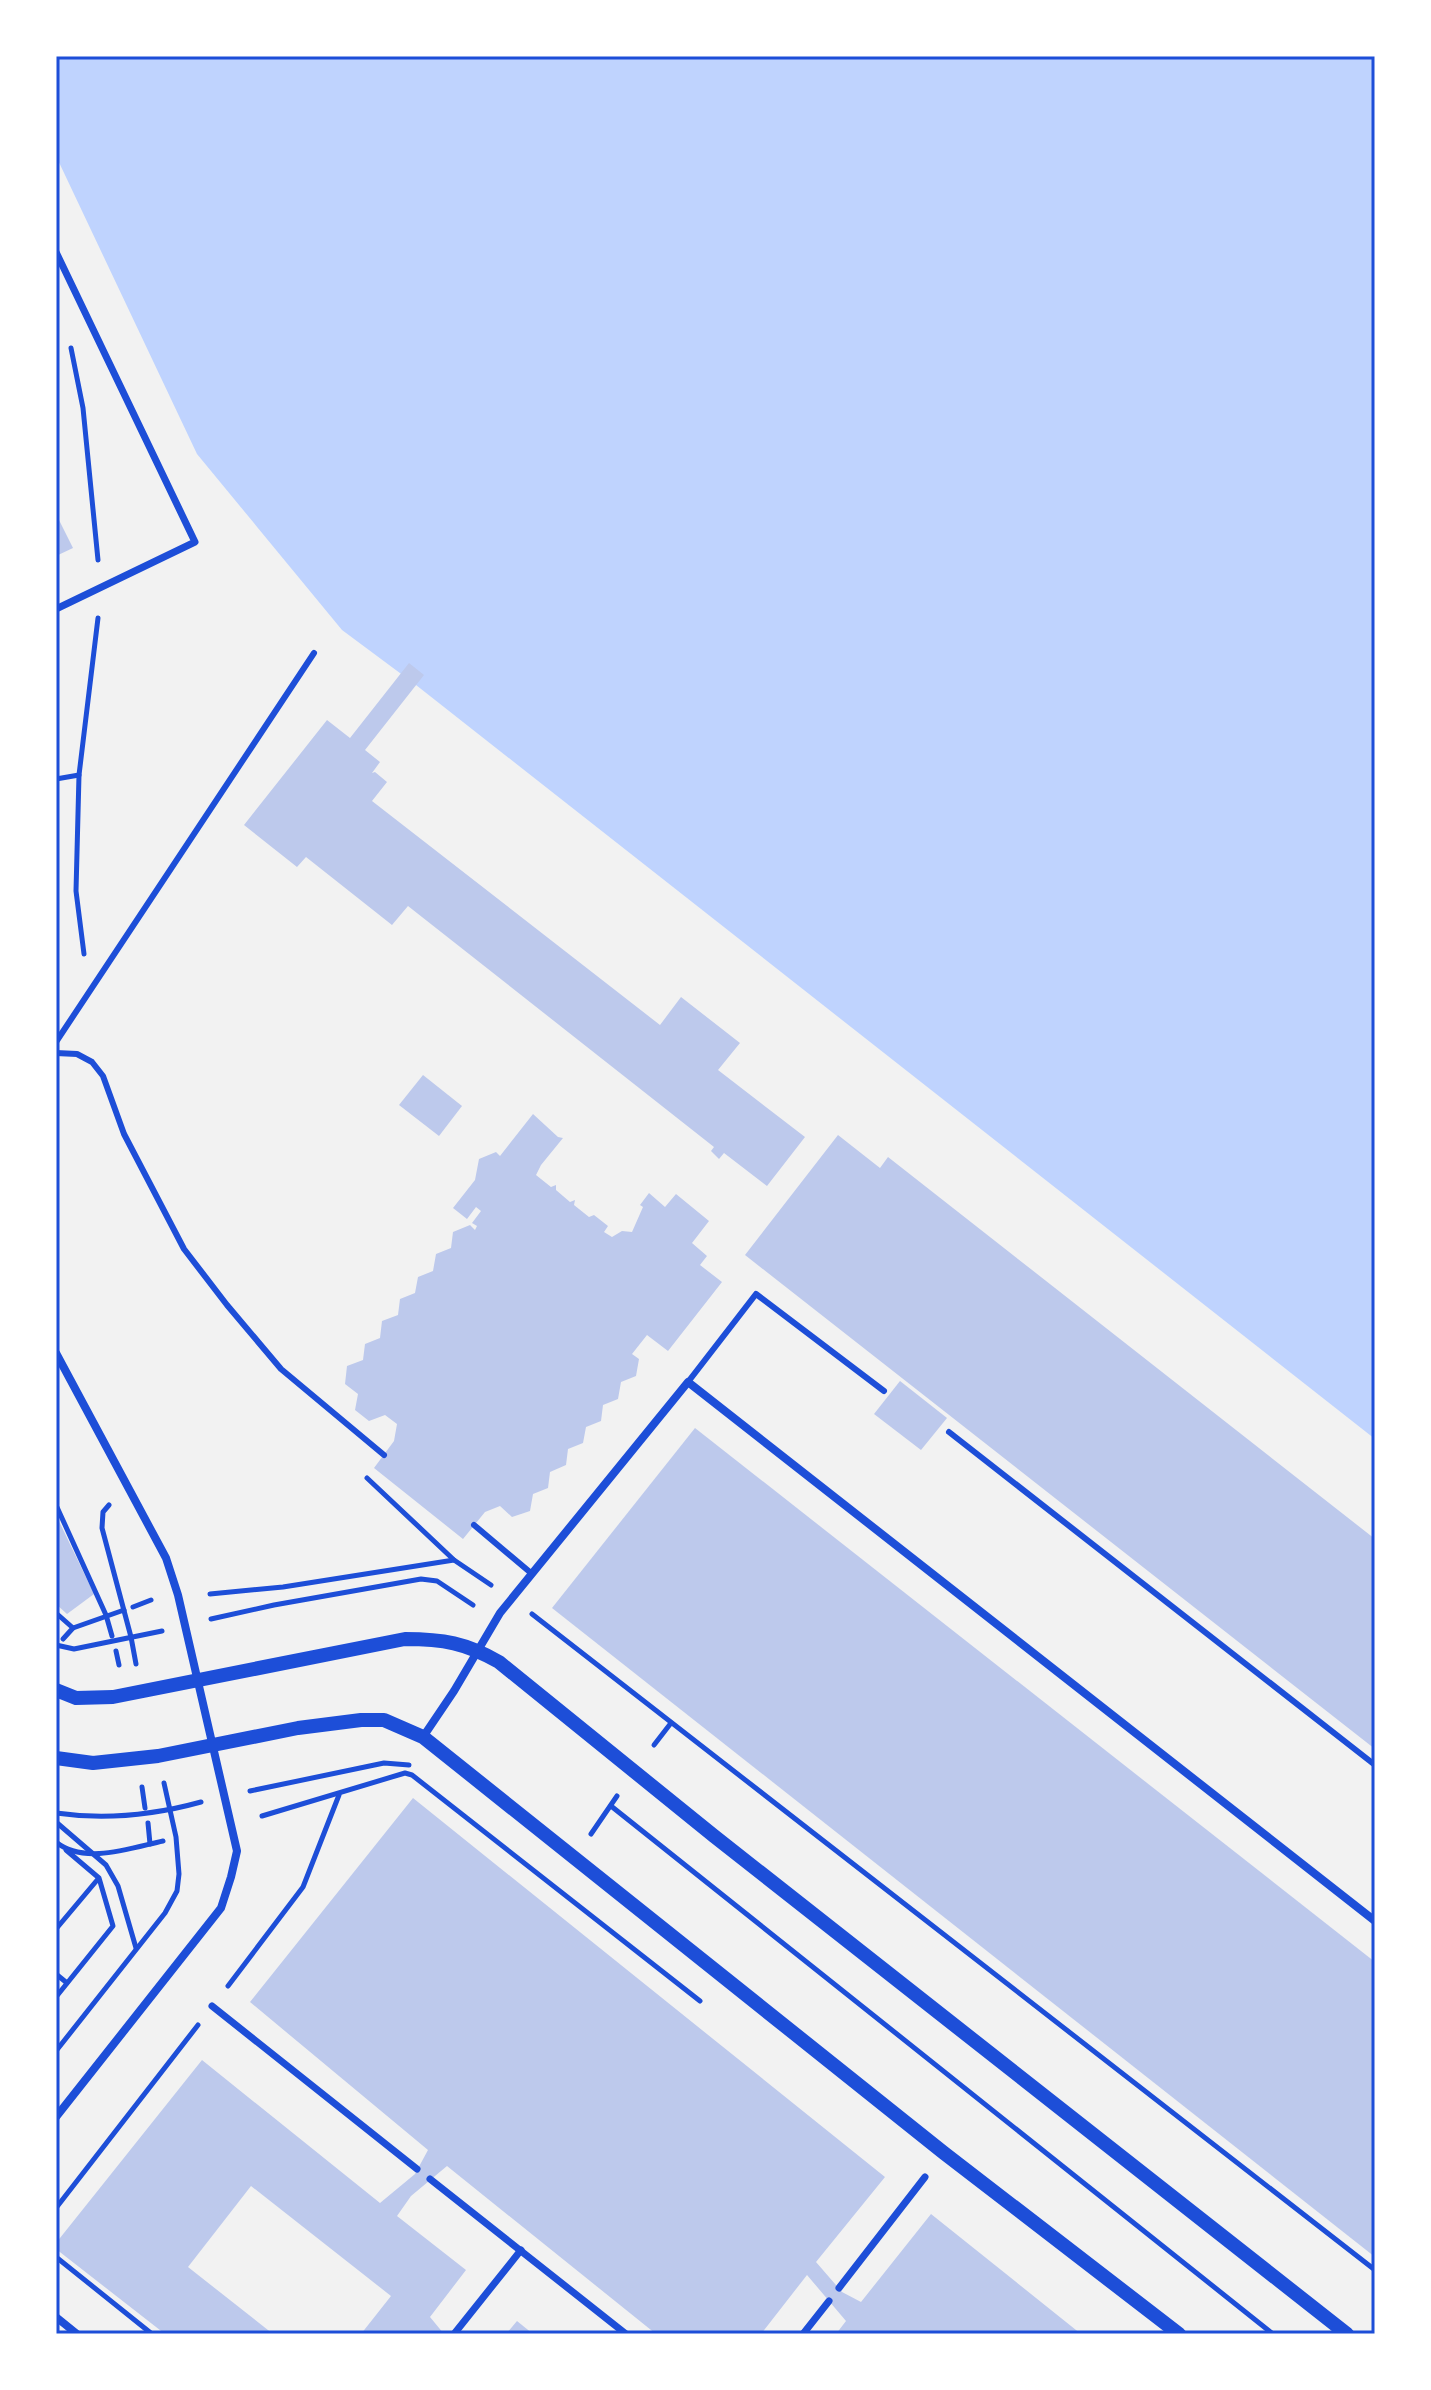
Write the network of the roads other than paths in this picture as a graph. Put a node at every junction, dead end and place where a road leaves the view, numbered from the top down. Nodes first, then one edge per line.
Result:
1 (56, 252) edge
2 (56, 609) edge
3 (314, 653) dead end
4 (56, 1042) edge
5 (56, 1053) edge
6 (56, 1353) edge
7 (688, 1382) junction
8 (884, 1391) dead end
9 (949, 1432) dead end
10 (384, 1455) dead end
11 (474, 1525) dead end
12 (531, 1573) junction
13 (478, 1650) junction
14 (198, 1681) junction
15 (56, 1690) edge
16 (423, 1737) junction
17 (211, 1744) junction
18 (56, 1758) edge
19 (1375, 1765) edge
20 (1375, 1921) edge
21 (212, 2006) dead end
22 (56, 2117) edge
23 (417, 2169) dead end
24 (925, 2177) dead end
25 (430, 2179) dead end
26 (521, 2250) junction
27 (839, 2288) dead end
28 (829, 2301) dead end
29 (56, 2317) edge
30 (77, 2334) edge
31 (454, 2334) edge
32 (626, 2334) edge
33 (803, 2334) edge
34 (1179, 2334) edge
35 (1347, 2334) edge

1 - 2 street
3 - 4 lane
5 - 10 lane
6 - 14 street
7 - 8 lane
7 - 12 street
7 - 20 street
9 - 19 lane
11 - 12 lane
12 - 13 street
13 - 14 street
13 - 16 street
13 - 35 street
14 - 15 street
14 - 17 street
16 - 17 street
16 - 34 street
17 - 18 street
17 - 22 street
21 - 23 street
24 - 27 street
25 - 26 street
26 - 31 street
26 - 32 street
28 - 33 street
29 - 30 street

